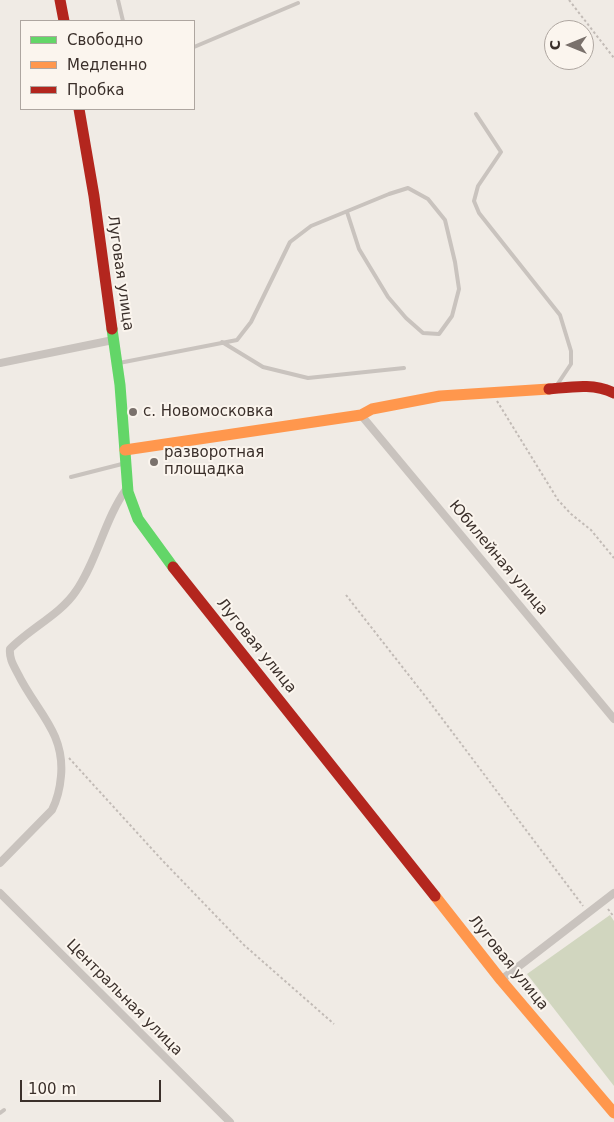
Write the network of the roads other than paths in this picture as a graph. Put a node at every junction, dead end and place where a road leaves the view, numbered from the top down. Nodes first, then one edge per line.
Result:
1 (60, 0) edge
2 (118, 0) edge
3 (298, 3) dead end
4 (64, 20) edge
5 (123, 20) edge
6 (195, 47) edge
7 (79, 110) edge
8 (476, 114) dead end
9 (347, 212) junction
10 (114, 340) junction
11 (222, 342) junction
12 (0, 363) edge
13 (117, 363) junction
14 (404, 368) dead end
15 (554, 388) junction
16 (614, 394) edge
17 (361, 415) junction
18 (124, 450) junction
19 (125, 463) junction
20 (71, 477) dead end
21 (127, 488) junction
22 (614, 719) edge
23 (0, 862) edge
24 (0, 893) edge
25 (614, 893) edge
26 (501, 980) junction
27 (4, 1110) dead end
28 (0, 1113) edge
29 (614, 1113) edge
30 (230, 1122) edge

1 - 4 street
2 - 5 lane
3 - 6 lane
7 - 10 street, Луговая улица
8 - 15 lane
9 - 9 lane
9 - 11 lane
10 - 12 street
10 - 13 street, Луговая улица
11 - 13 lane
11 - 14 lane
13 - 18 street, Луговая улица
15 - 16 street
15 - 17 street
17 - 18 street
17 - 22 street, Юбилейная улица
18 - 19 street, Луговая улица
19 - 20 lane
19 - 21 street, Луговая улица
21 - 23 street
21 - 26 street, Луговая улица
24 - 30 street, Центральная улица
25 - 26 street
26 - 29 street, Луговая улица
27 - 28 lane

